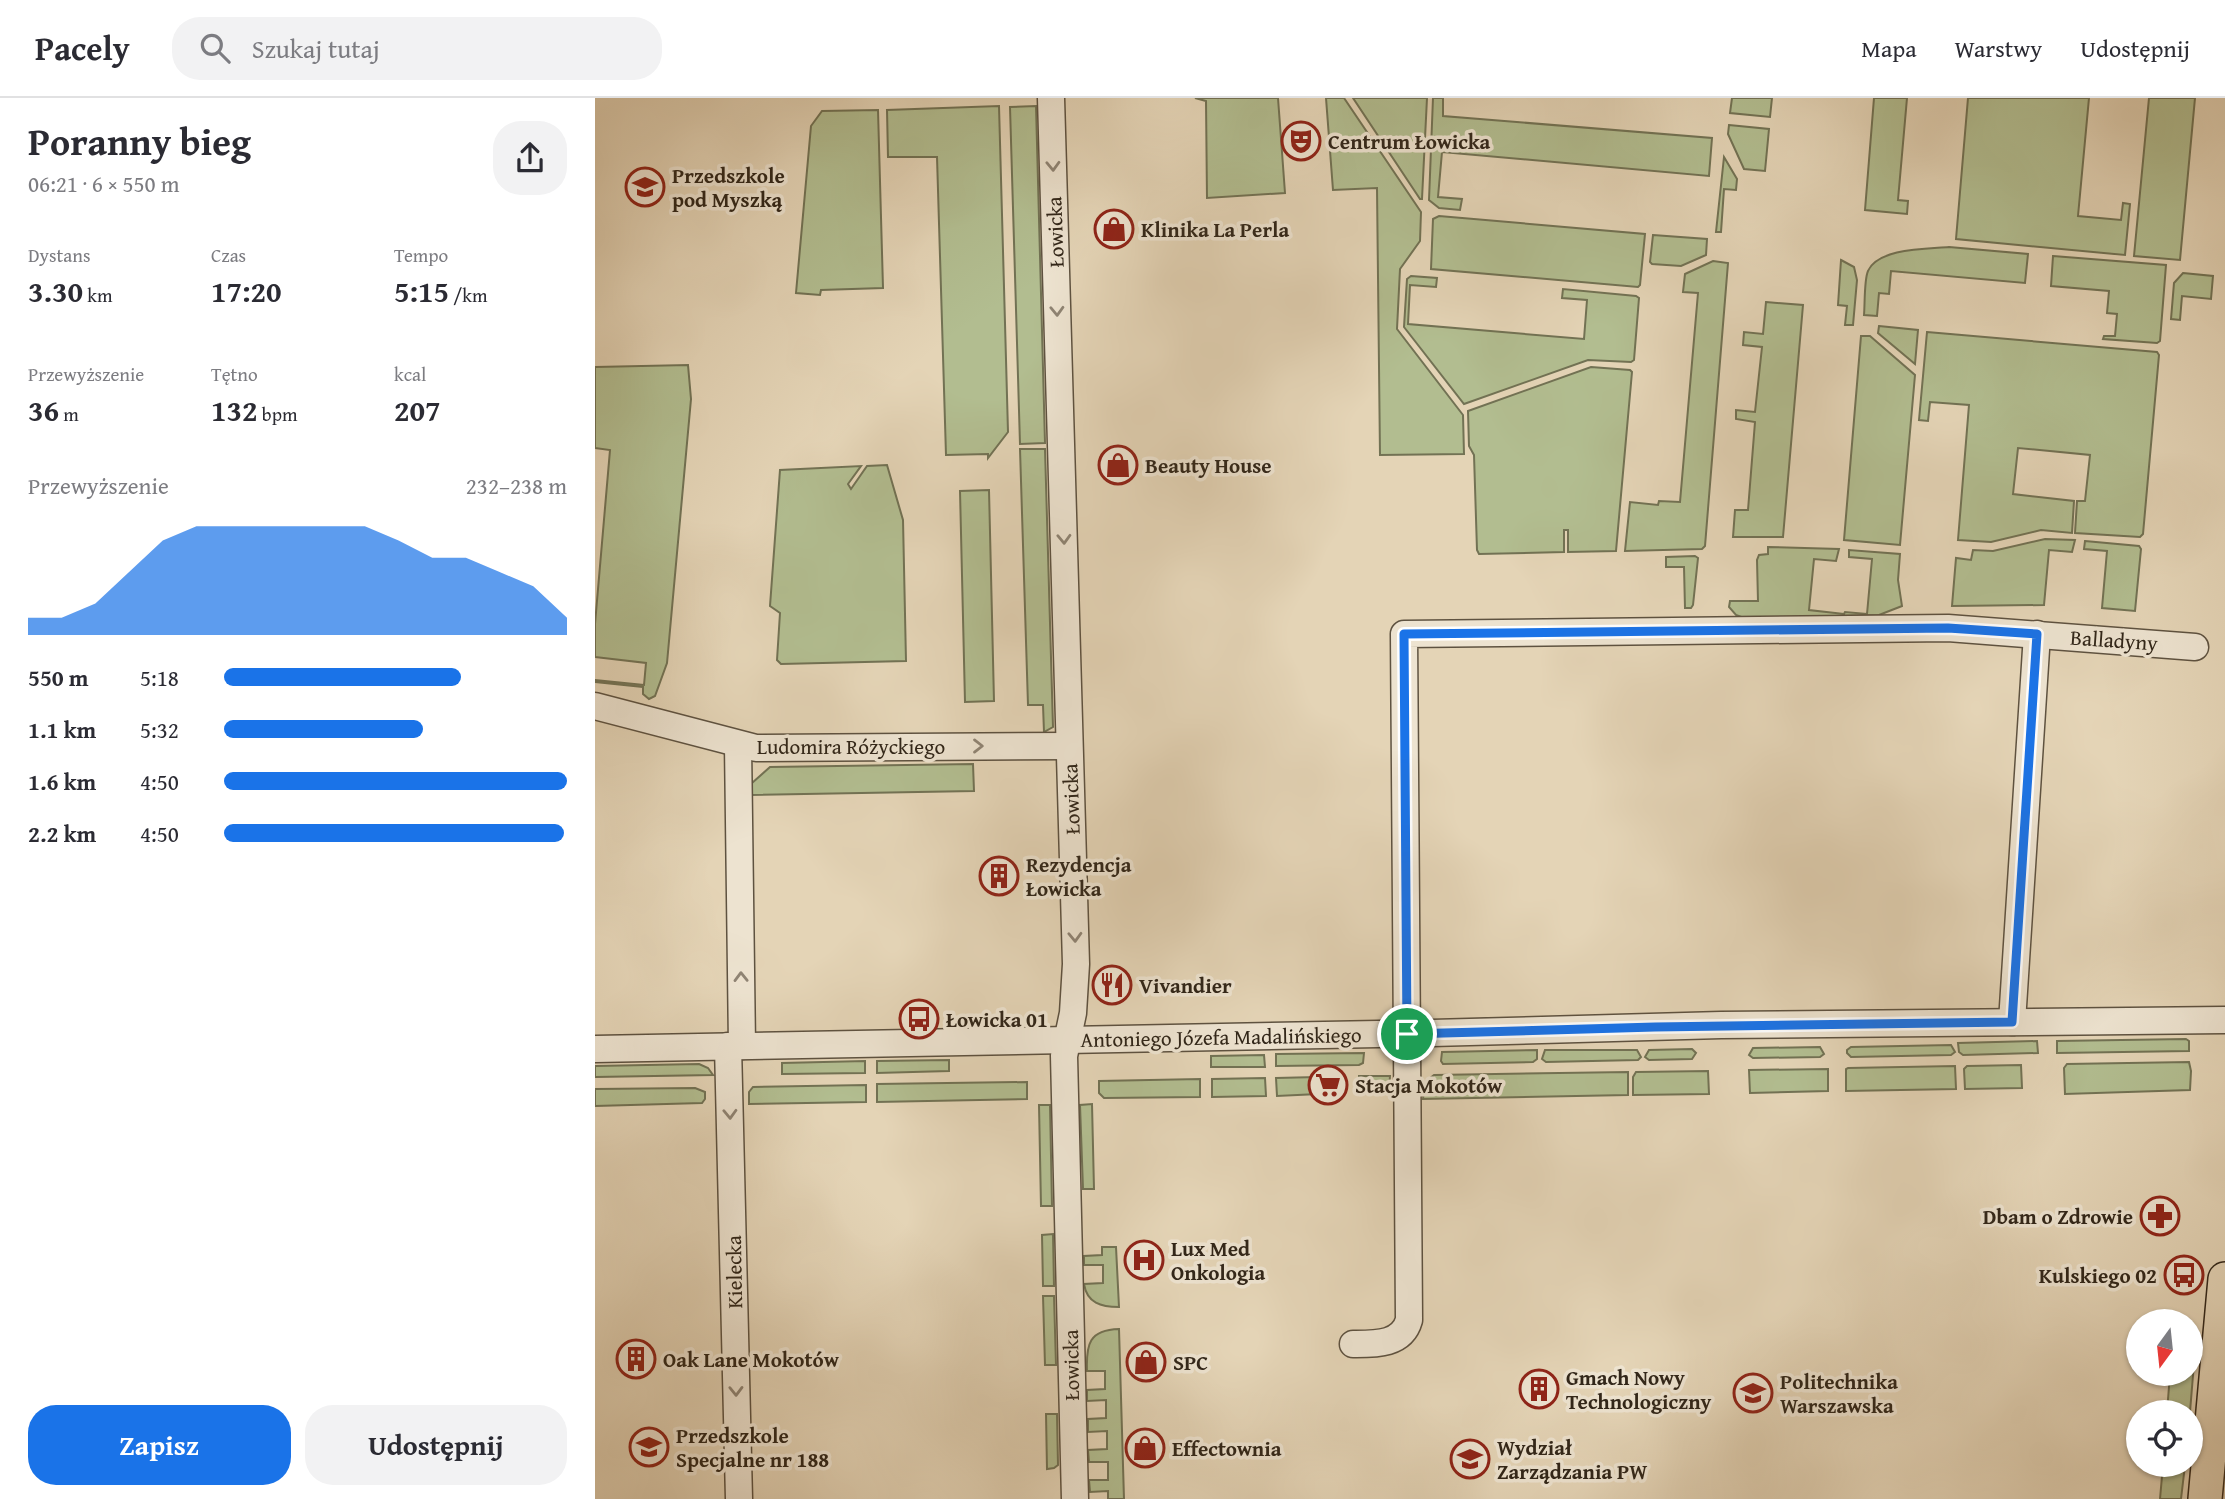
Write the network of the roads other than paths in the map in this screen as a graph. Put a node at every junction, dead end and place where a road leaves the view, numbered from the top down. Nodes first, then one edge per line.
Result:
1 (1051, 98) edge
2 (2037, 634) junction
3 (2195, 647) dead end
4 (595, 706) edge
5 (738, 745) junction
6 (1069, 746) junction
7 (2225, 1020) edge
8 (2012, 1022) junction
9 (1407, 1034) junction
10 (1067, 1040) junction
11 (735, 1046) junction
12 (595, 1049) edge
13 (2225, 1279) edge
14 (1353, 1344) dead end
15 (739, 1499) edge
16 (1075, 1499) edge
17 (2205, 1499) edge

1 -> 6 street, Łowicka
2 - 3 street, Balladyny
2 - 8 street
2 - 9 street, Balladyny
4 - 5 street, Ludomira Różyckiego
5 -> 6 street, Ludomira Różyckiego
11 -> 5 street, Kielecka
6 -> 10 street, Łowicka
7 - 8 street, Antoniego Józefa Madalińskiego
8 - 9 street, Antoniego Józefa Madalińskiego
9 - 10 street, Antoniego Józefa Madalińskiego
9 - 14 street
10 - 11 street, Antoniego Józefa Madalińskiego
10 - 16 street, Łowicka
11 - 12 street, Antoniego Józefa Madalińskiego
11 -> 15 street, Kielecka
13 - 17 main road

